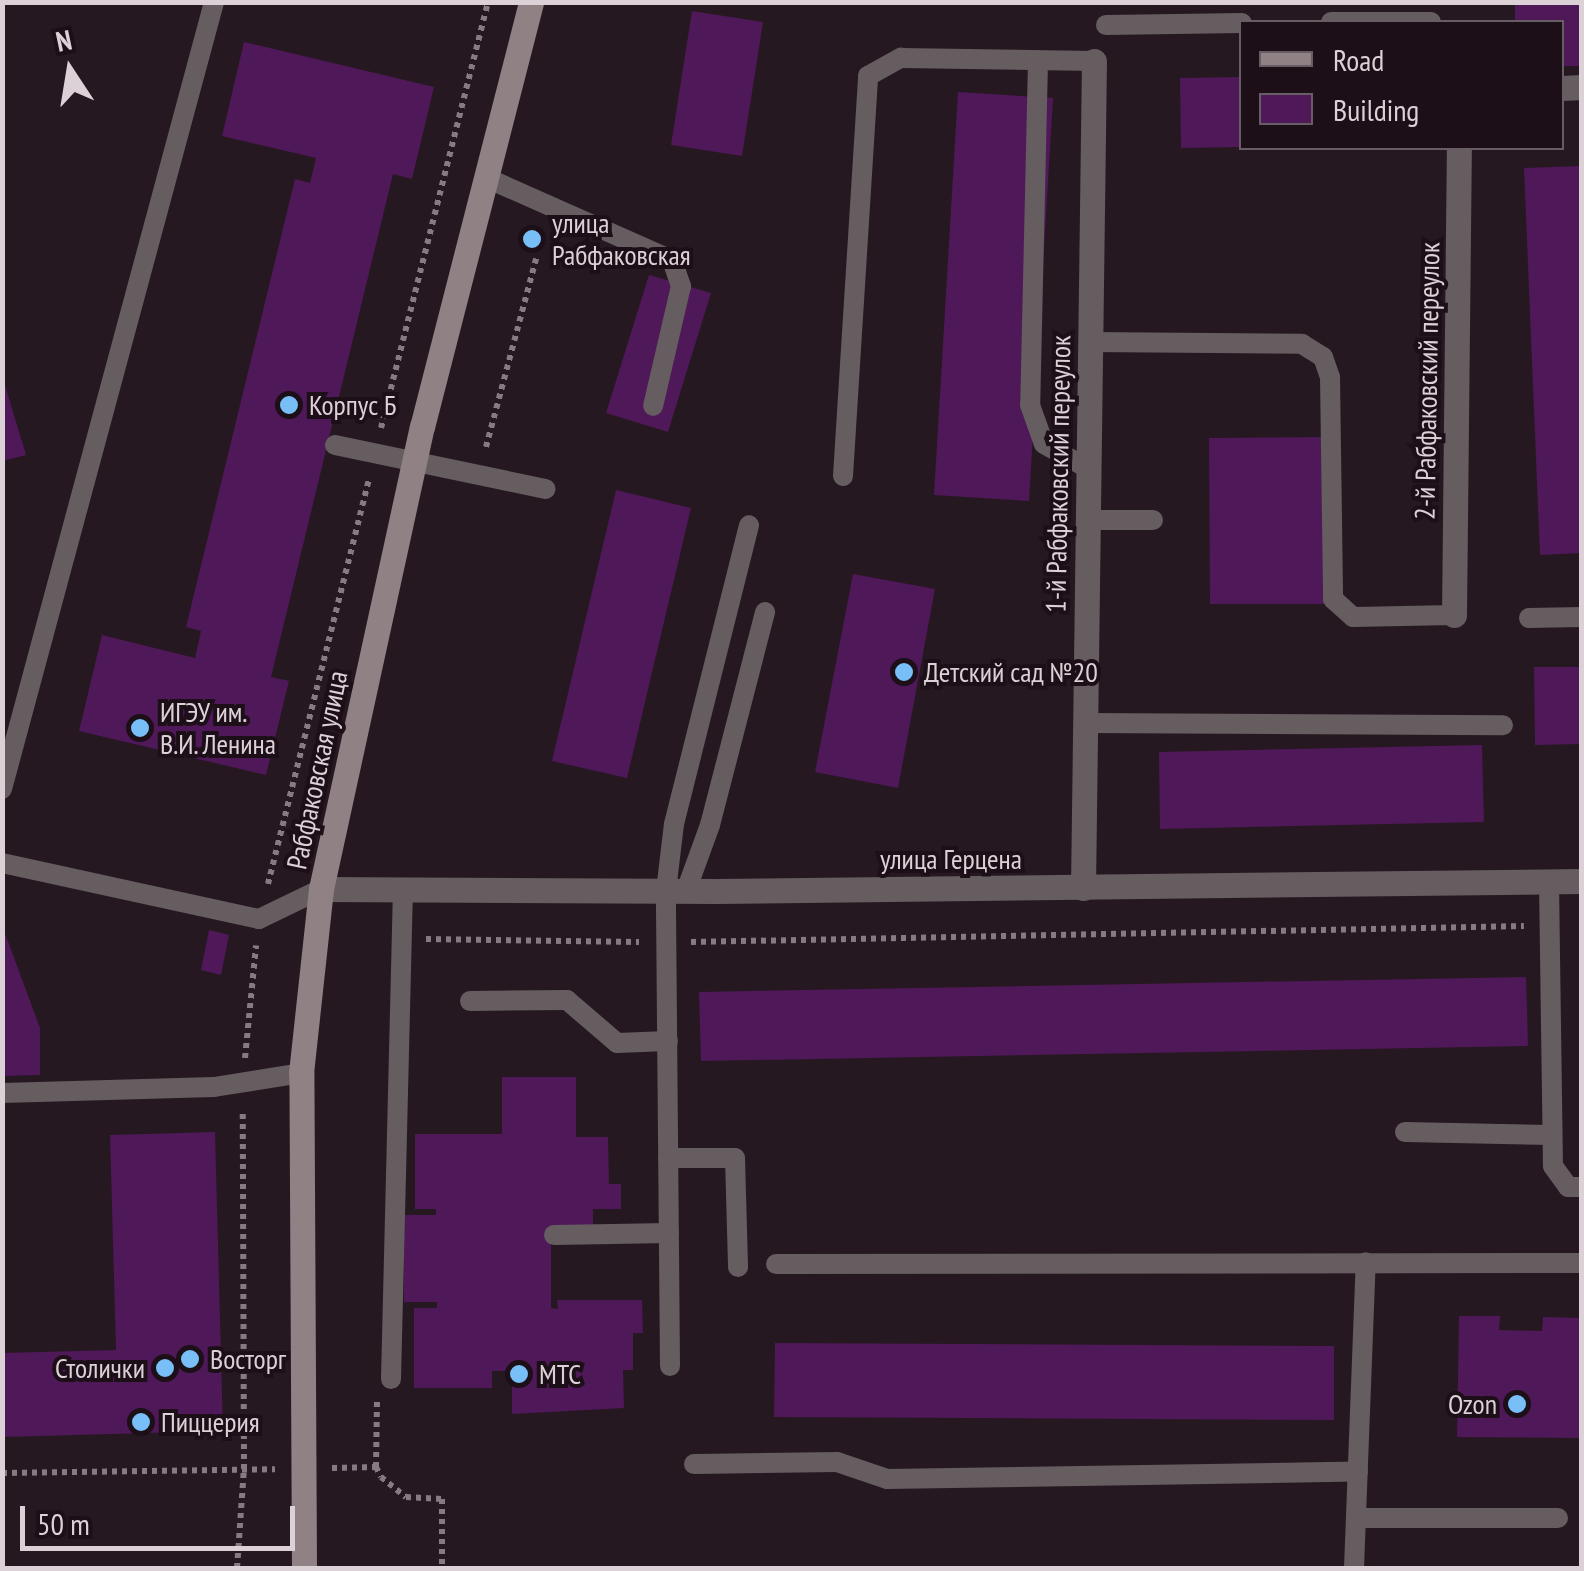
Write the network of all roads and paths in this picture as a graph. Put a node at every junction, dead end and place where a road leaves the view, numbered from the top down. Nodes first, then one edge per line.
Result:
1 (214, 2) edge
2 (530, 2) edge
3 (1239, 24) edge
4 (1106, 25) dead end
5 (1038, 61) junction
6 (1094, 61) joint
7 (1459, 150) edge
8 (489, 179) junction
9 (536, 258) dead end
10 (1090, 342) junction
11 (653, 406) dead end
12 (384, 417) dead end
13 (422, 426) junction
14 (471, 442) dead end
15 (335, 445) dead end
16 (415, 461) junction
17 (1088, 470) junction
18 (843, 476) dead end
19 (545, 489) dead end
20 (1088, 520) junction
21 (1154, 520) dead end
22 (748, 526) dead end
23 (764, 612) dead end
24 (1454, 615) joint
25 (1582, 617) edge
26 (1529, 618) dead end
27 (1085, 723) junction
28 (1503, 726) dead end
29 (2, 790) edge
30 (2, 864) edge
31 (1582, 881) edge
32 (1549, 882) junction
33 (1083, 888) junction
34 (321, 890) junction
35 (403, 890) junction
36 (676, 891) junction
37 (1550, 925) junction
38 (402, 939) junction
39 (667, 942) junction
40 (470, 1001) dead end
41 (668, 1040) junction
42 (301, 1073) junction
43 (2, 1093) edge
44 (1405, 1132) dead end
45 (1552, 1135) junction
46 (668, 1158) junction
47 (1582, 1187) edge
48 (669, 1233) junction
49 (554, 1236) dead end
50 (1366, 1262) junction
51 (1582, 1263) edge
52 (776, 1264) dead end
53 (738, 1268) dead end
54 (670, 1366) dead end
55 (384, 1384) joint
56 (694, 1464) dead end
57 (2, 1472) edge
58 (1358, 1472) junction
59 (1356, 1518) junction
60 (1558, 1518) dead end
61 (236, 1568) edge
62 (304, 1568) edge
63 (442, 1568) edge
64 (1354, 1568) edge

1 - 29 lane
2 - 8 main road, Рабфаковская улица
3 - 4 lane
5 - 6 lane
5 - 17 lane
5 - 18 lane
6 - 10 street, 1-й Рабфаковский переулок
7 - 24 street, 2-й Рабфаковский переулок
8 - 11 lane
8 - 13 main road, Рабфаковская улица
9 - 14 path
10 - 17 street, 1-й Рабфаковский переулок
10 - 24 lane
12 - 13 path
13 - 16 main road, Рабфаковская улица
15 - 16 lane
16 - 19 lane
16 - 34 main road, Рабфаковская улица
17 - 20 street, 1-й Рабфаковский переулок
20 - 21 lane
20 - 27 street, 1-й Рабфаковский переулок
22 - 36 lane
23 - 36 lane
25 - 26 lane
27 - 28 lane
27 - 33 street, 1-й Рабфаковский переулок
30 - 34 lane
31 - 32 street, улица Герцена
32 - 33 street, улица Герцена
32 - 37 lane
33 - 36 street, улица Герцена
34 - 35 street, улица Герцена
34 - 42 main road, Рабфаковская улица
35 - 36 street, улица Герцена
35 - 38 lane
36 - 39 lane
37 - 39 path
37 - 45 lane
38 - 39 path
38 - 55 lane
39 - 41 lane
40 - 41 lane
41 - 46 lane
42 - 43 lane
42 - 62 main road, Рабфаковская улица
44 - 45 lane
45 - 47 lane
46 - 48 lane
46 - 53 lane
48 - 49 lane
48 - 54 lane
50 - 51 lane
50 - 52 lane
50 - 58 lane
55 - 63 path
56 - 58 lane
57 - 61 path
58 - 59 lane
59 - 60 lane
59 - 64 lane

